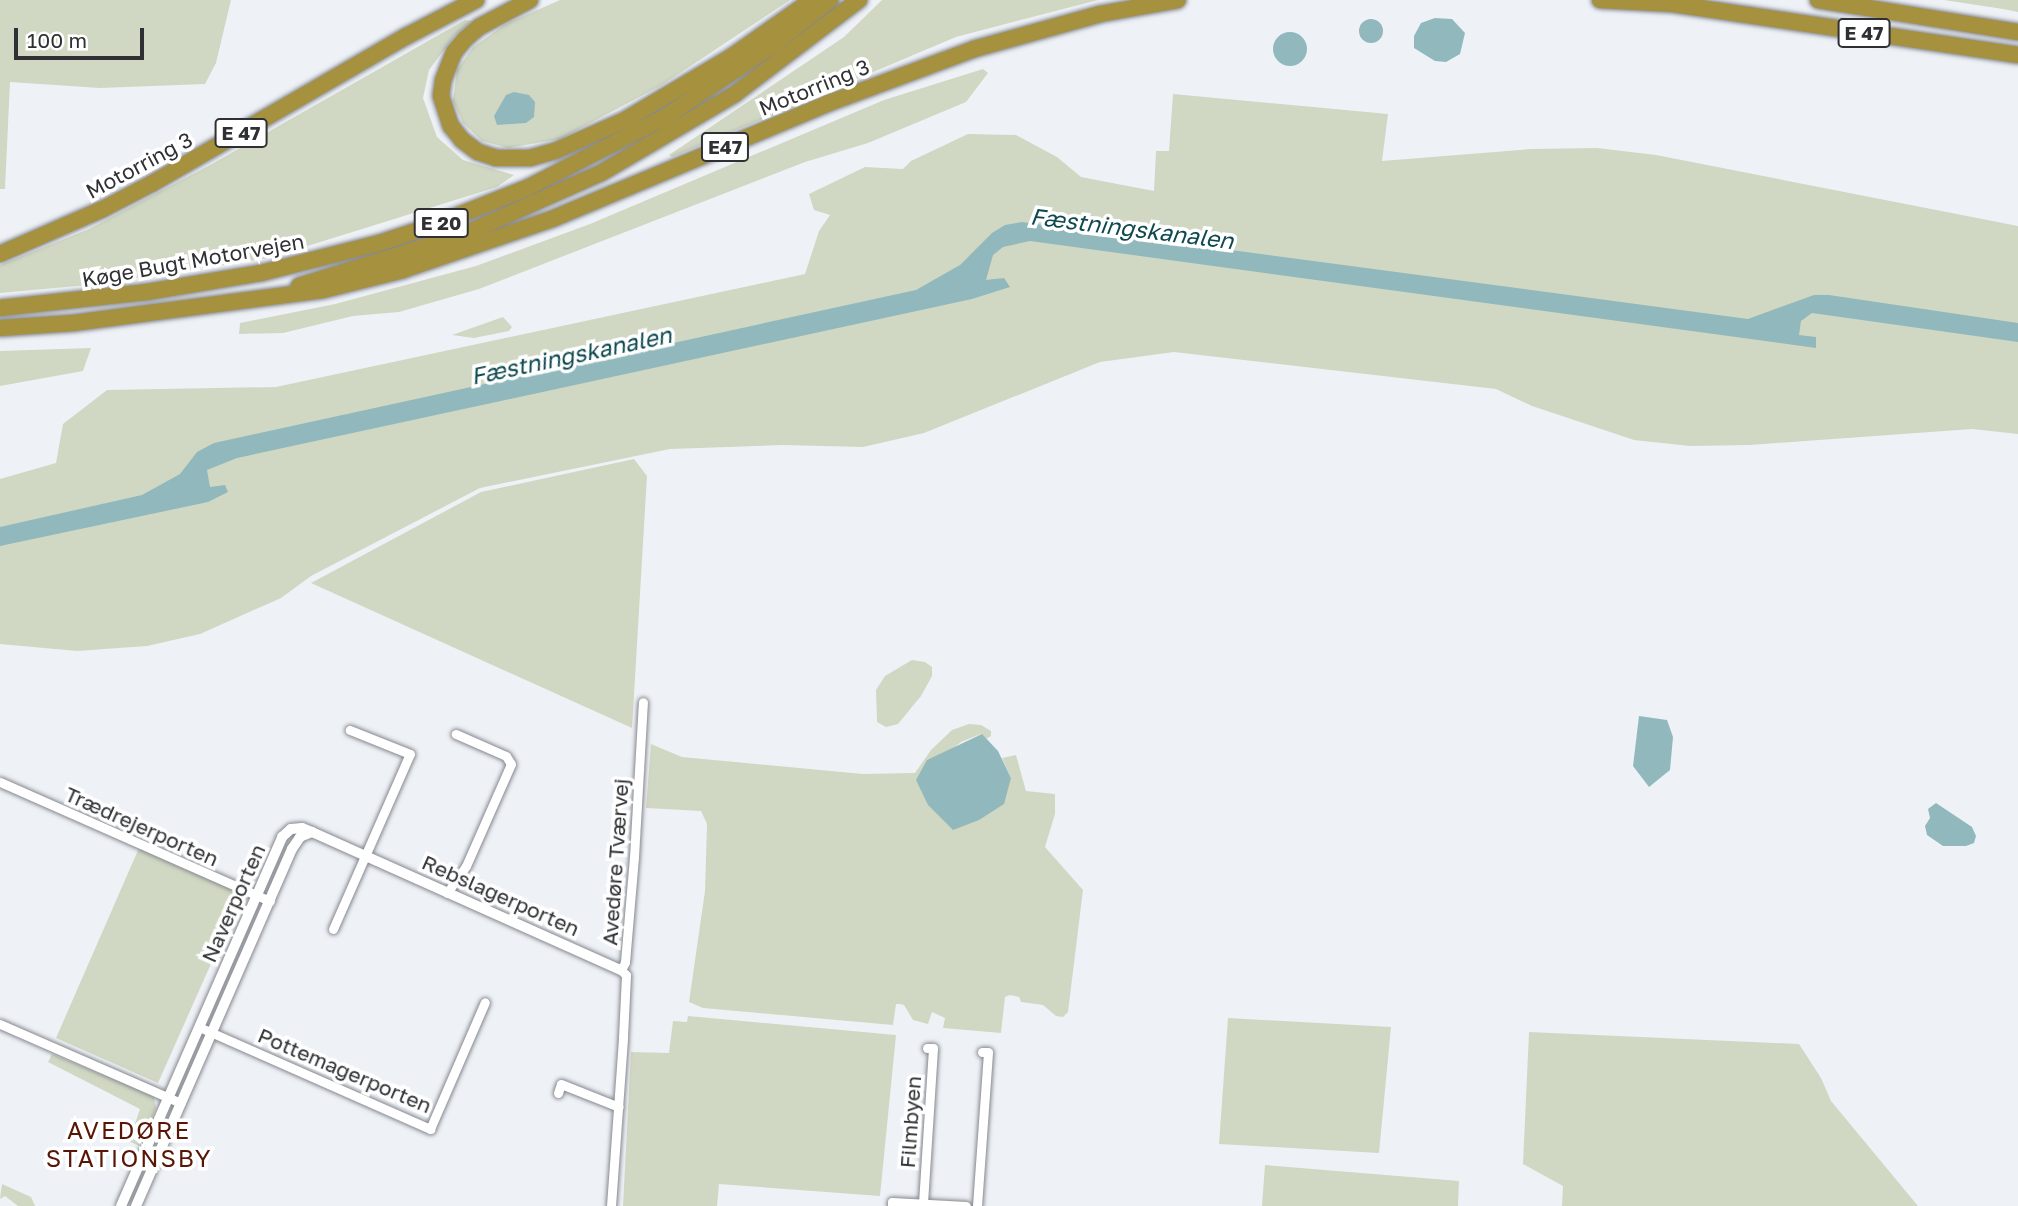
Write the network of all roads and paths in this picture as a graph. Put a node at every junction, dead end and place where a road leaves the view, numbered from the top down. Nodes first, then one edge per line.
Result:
1 (476, 0) edge
2 (530, 0) edge
3 (812, 0) edge
4 (830, 0) edge
5 (859, 0) edge
6 (1178, 0) edge
7 (1600, 0) edge
8 (1818, 0) edge
9 (1666, 2) edge
10 (1947, 21) junction
11 (2018, 25) edge
12 (2018, 32) edge
13 (2018, 55) edge
14 (0, 254) edge
15 (274, 295) junction
16 (0, 308) edge
17 (0, 328) edge
18 (643, 702) dead end
19 (350, 730) dead end
20 (456, 734) dead end
21 (0, 782) edge
22 (312, 832) junction
23 (365, 855) junction
24 (447, 893) junction
25 (257, 896) junction
26 (270, 901) junction
27 (333, 929) dead end
28 (621, 970) junction
29 (485, 1002) dead end
30 (0, 1024) edge
31 (199, 1027) junction
32 (212, 1033) junction
33 (927, 1048) dead end
34 (982, 1052) dead end
35 (558, 1093) dead end
36 (168, 1097) junction
37 (181, 1102) junction
38 (619, 1107) junction
39 (923, 1203) junction
40 (121, 1206) edge
41 (136, 1206) edge
42 (611, 1206) edge
43 (892, 1206) edge
44 (965, 1206) edge
45 (977, 1206) edge

1 - 14 highway, Motorring 3 / E 47
2 - 3 highway
4 - 16 highway, Køge Bugt Motorvejen / E 20
5 - 15 highway, Køge Bugt Motorvejen / E 20
6 - 15 highway, Motorring 3 / E47
7 - 9 highway
8 - 10 highway, E 47
9 - 13 highway, E 47
10 - 11 highway
10 - 12 highway, E 47
15 - 17 highway, E 20
18 - 28 street, Avedøre Tværvej
19 - 23 street
20 - 24 street
21 - 25 street, Trædrejerporten
22 - 23 street, Rebslagerporten
22 - 25 street, Naverporten
22 - 26 street, Naverporten
23 - 24 street, Rebslagerporten
23 - 27 street
24 - 28 street, Rebslagerporten
25 - 26 street, Trædrejerporten
25 - 31 street, Naverporten
26 - 32 street, Naverporten
28 - 38 street, Avedøre Tværvej
29 - 32 street, Pottemagerporten
30 - 36 street
31 - 32 street, Pottemagerporten
31 - 36 street, Naverporten
32 - 37 street, Naverporten
33 - 39 street, Filmbyen
34 - 45 street
35 - 38 street
36 - 37 street
36 - 40 street, Naverporten
37 - 41 street, Naverporten
38 - 42 street, Avedøre Tværvej
39 - 43 street
39 - 44 street

